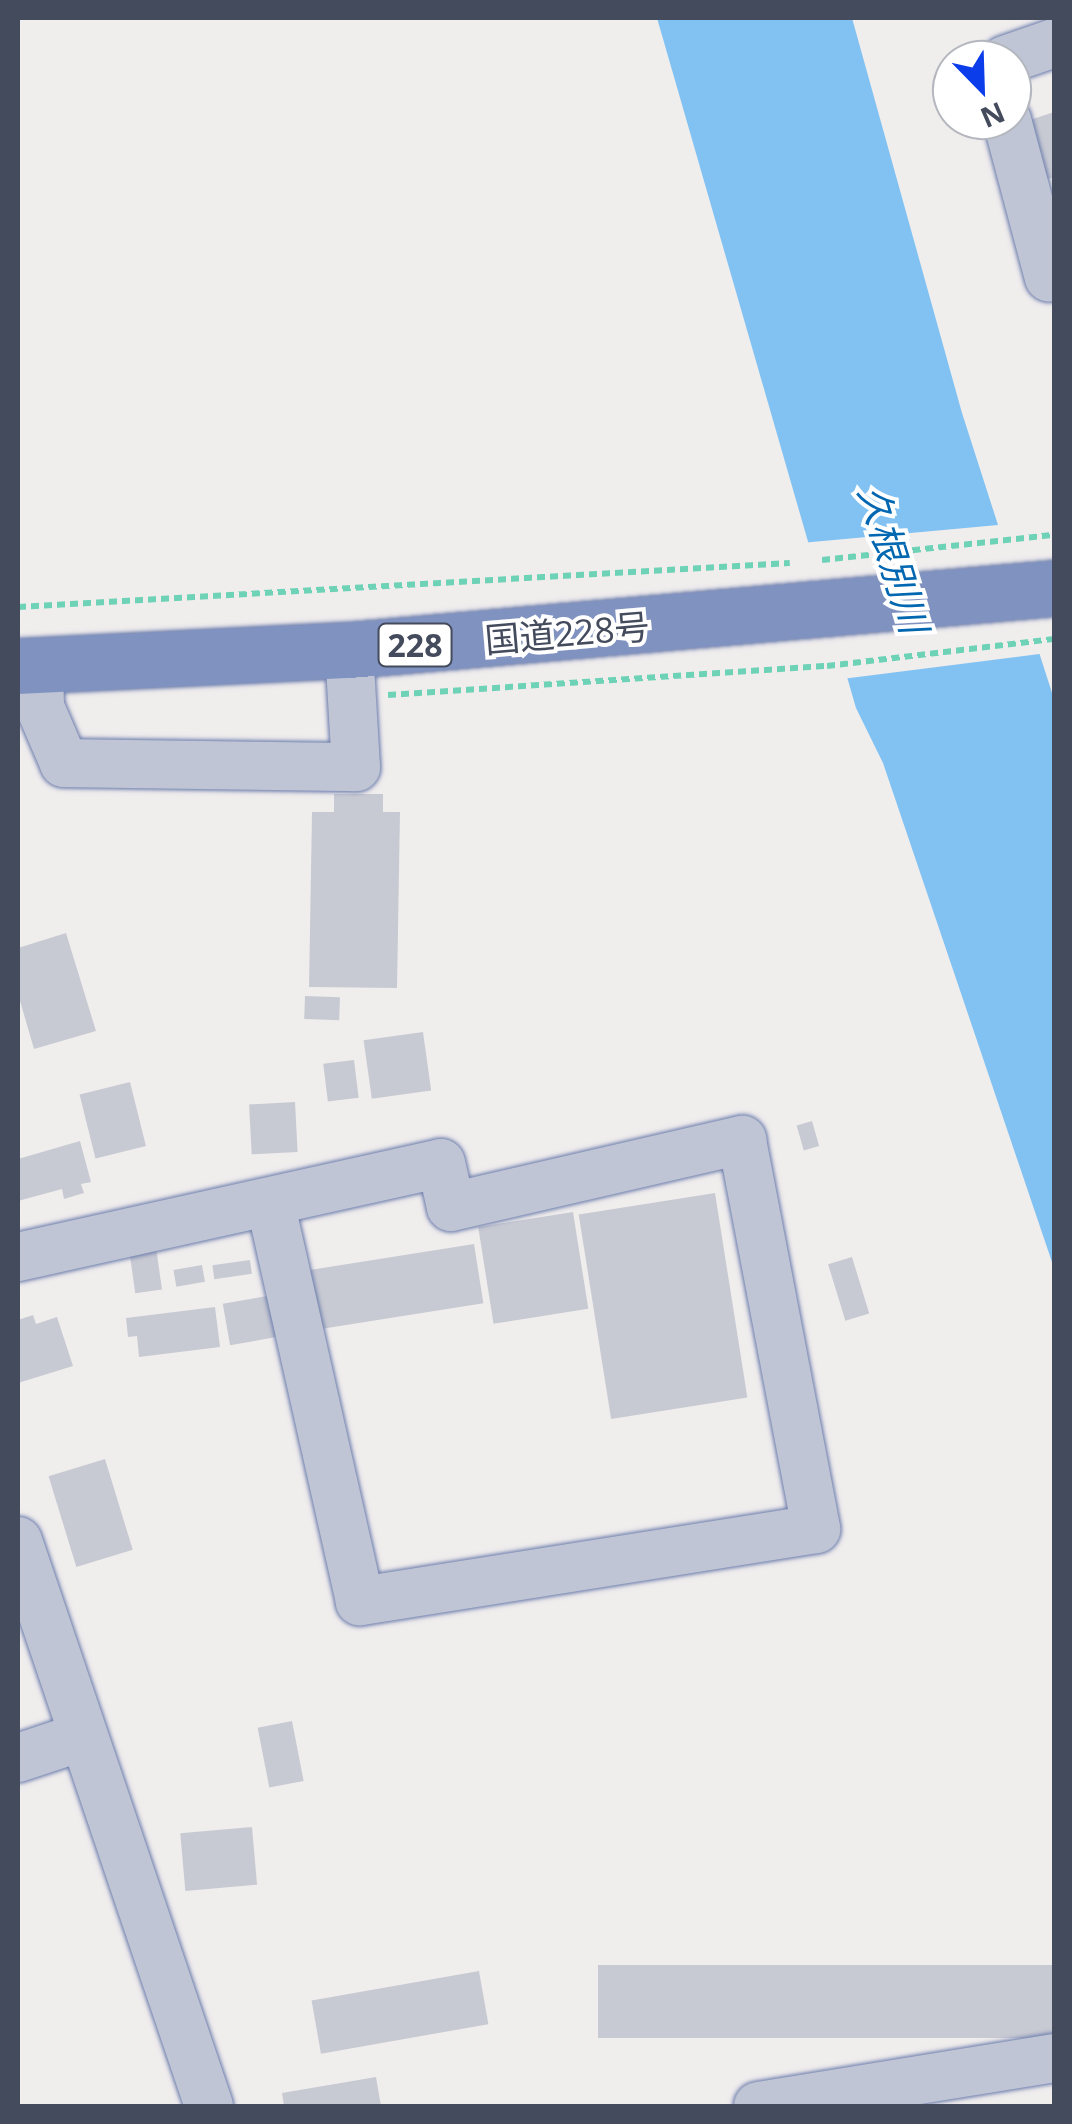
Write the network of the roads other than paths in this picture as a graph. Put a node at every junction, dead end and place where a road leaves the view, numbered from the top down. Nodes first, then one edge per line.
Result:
1 (1012, 140) edge
2 (1049, 278) dead end
3 (1054, 553) edge
4 (348, 650) junction
5 (28, 665) edge
6 (270, 1203) junction
7 (18, 1257) edge
8 (18, 1541) edge
9 (78, 1738) junction
10 (18, 1758) edge
11 (1054, 2058) edge
12 (209, 2106) edge
13 (758, 2106) edge

1 - 2 street
3 - 4 highway, 国道228号 / 228
4 - 5 highway, 国道228号 / 228
4 - 5 street
6 - 6 street
6 - 7 street
8 - 9 street
9 - 10 street
9 - 12 street
11 - 13 street

